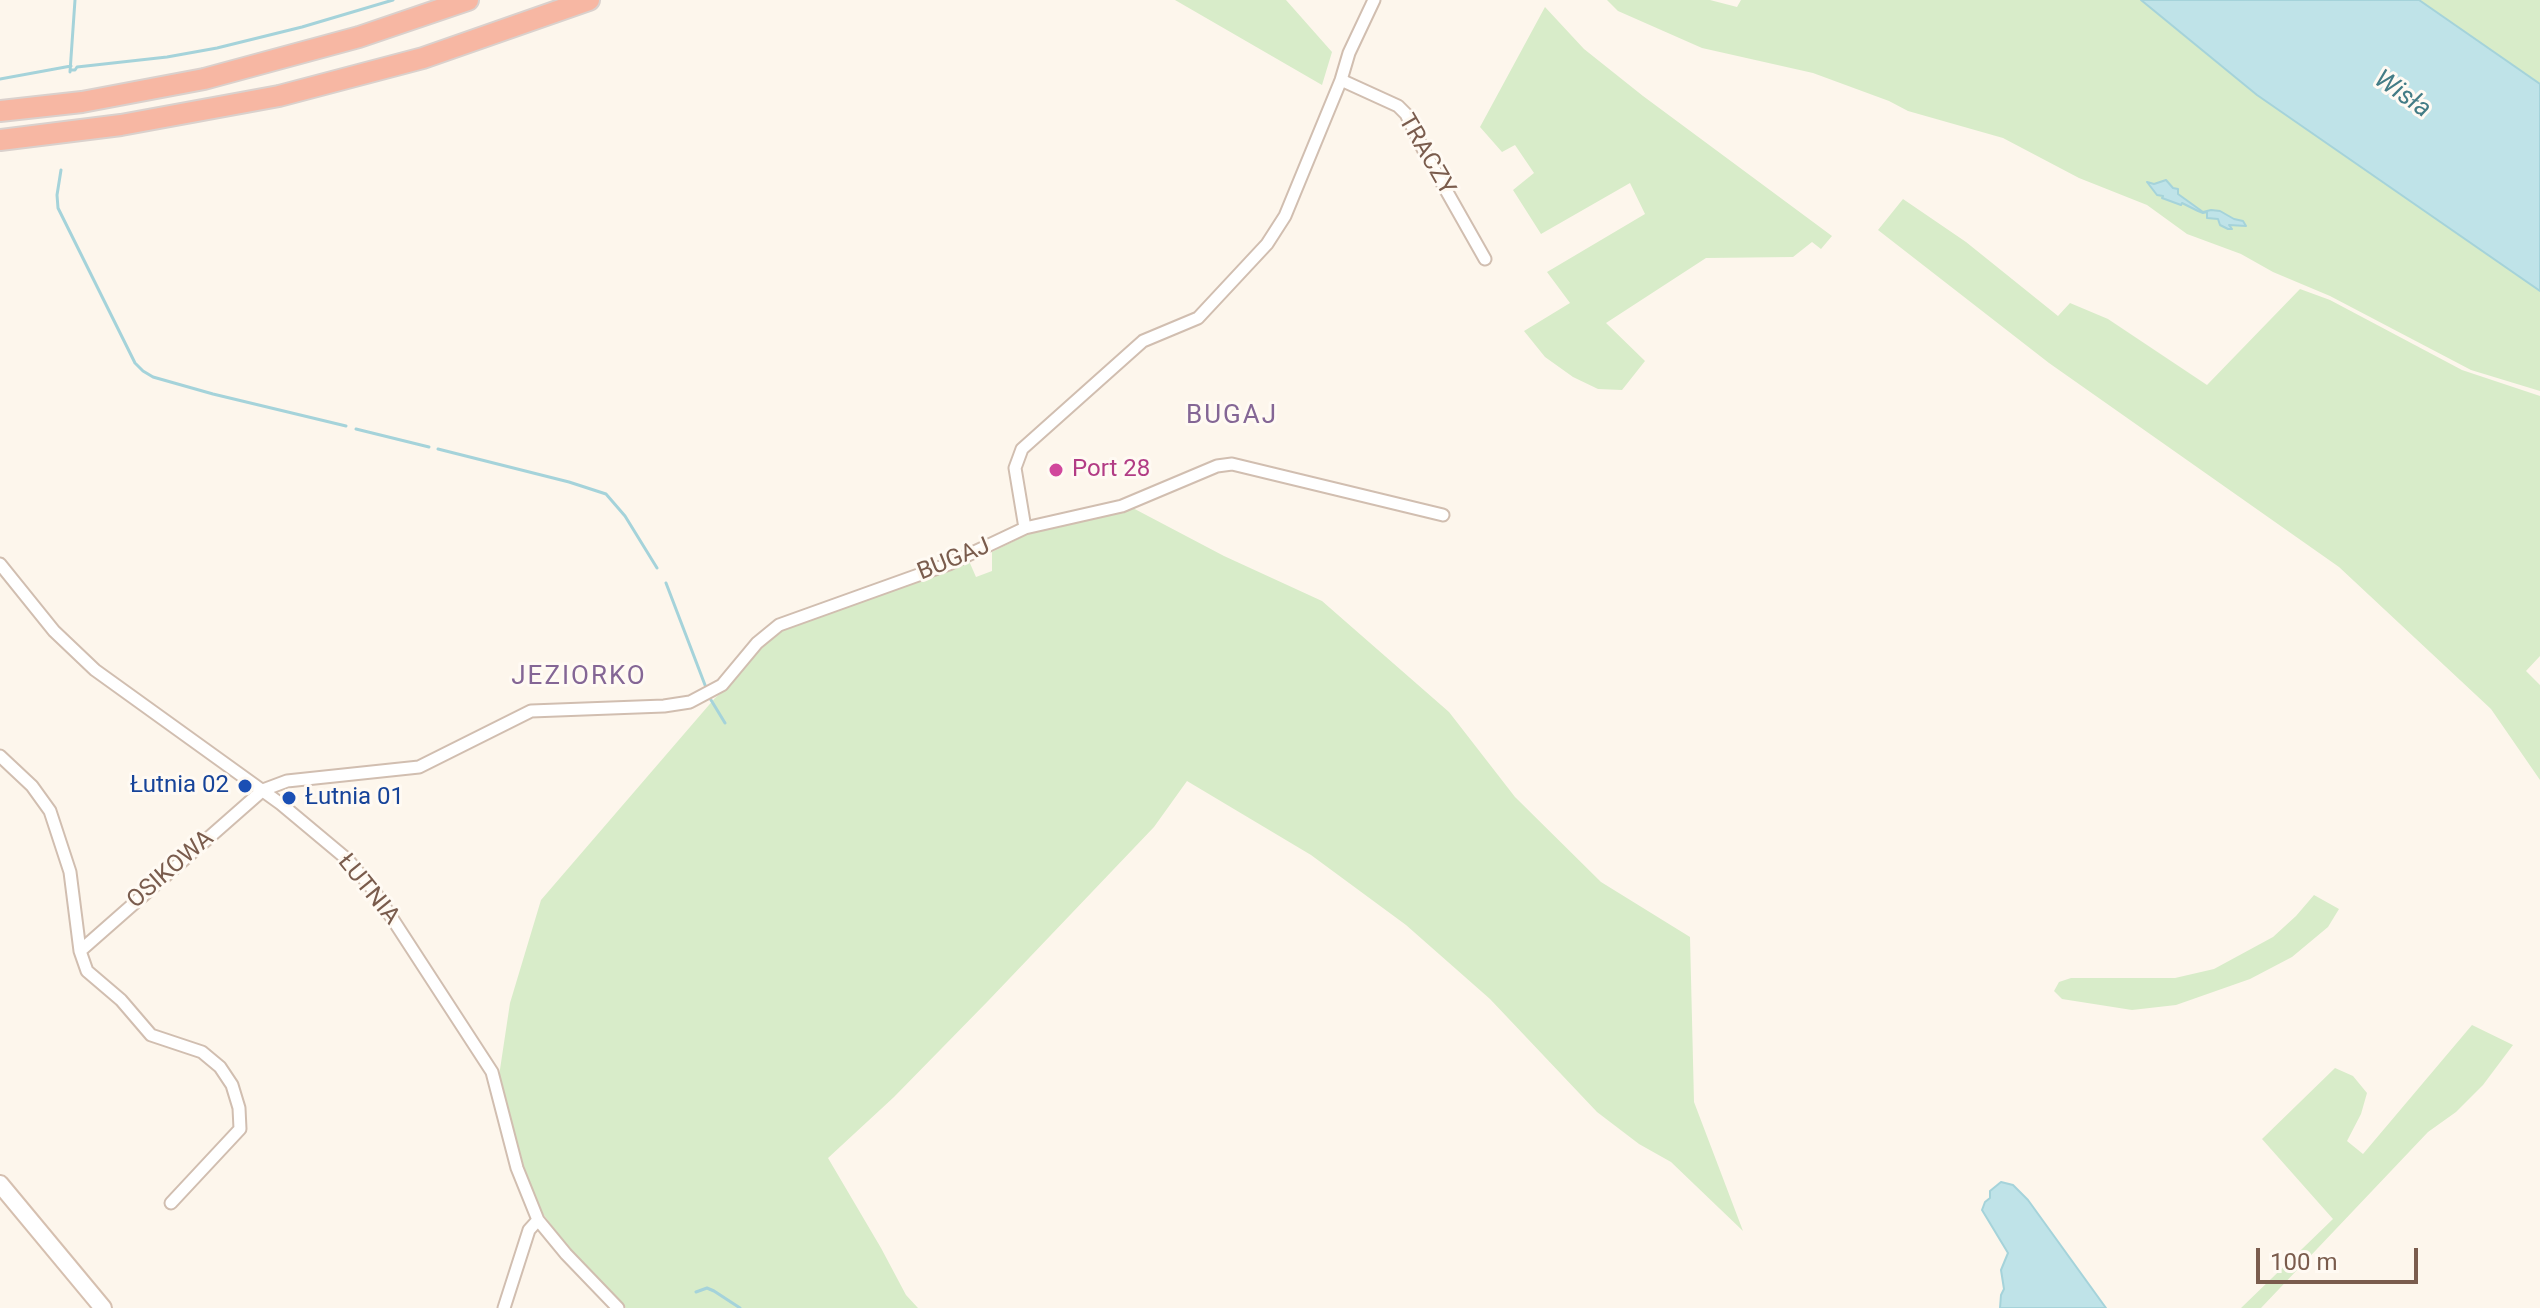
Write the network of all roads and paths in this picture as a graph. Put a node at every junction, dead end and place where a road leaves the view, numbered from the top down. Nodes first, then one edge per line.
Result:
1 (468, 0) edge
2 (589, 0) edge
3 (1374, 0) edge
4 (1341, 80) junction
5 (0, 111) edge
6 (0, 140) edge
7 (1485, 259) dead end
8 (1443, 515) dead end
9 (1025, 528) junction
10 (0, 564) edge
11 (0, 756) edge
12 (263, 790) junction
13 (80, 951) junction
14 (0, 1184) edge
15 (171, 1203) dead end
16 (538, 1220) junction
17 (103, 1308) edge
18 (504, 1308) edge
19 (618, 1308) edge

1 - 5 highway
2 - 6 highway
3 - 4 street
4 - 7 street, TRACZY
4 - 9 street
8 - 9 street, BUGAJ
9 - 12 street, BUGAJ
10 - 12 street, ŁUTNIA
11 - 13 street
12 - 13 street, OSIKOWA
12 - 16 street, ŁUTNIA
13 - 15 street
14 - 17 street
16 - 18 street
16 - 19 street, ŁUTNIA

